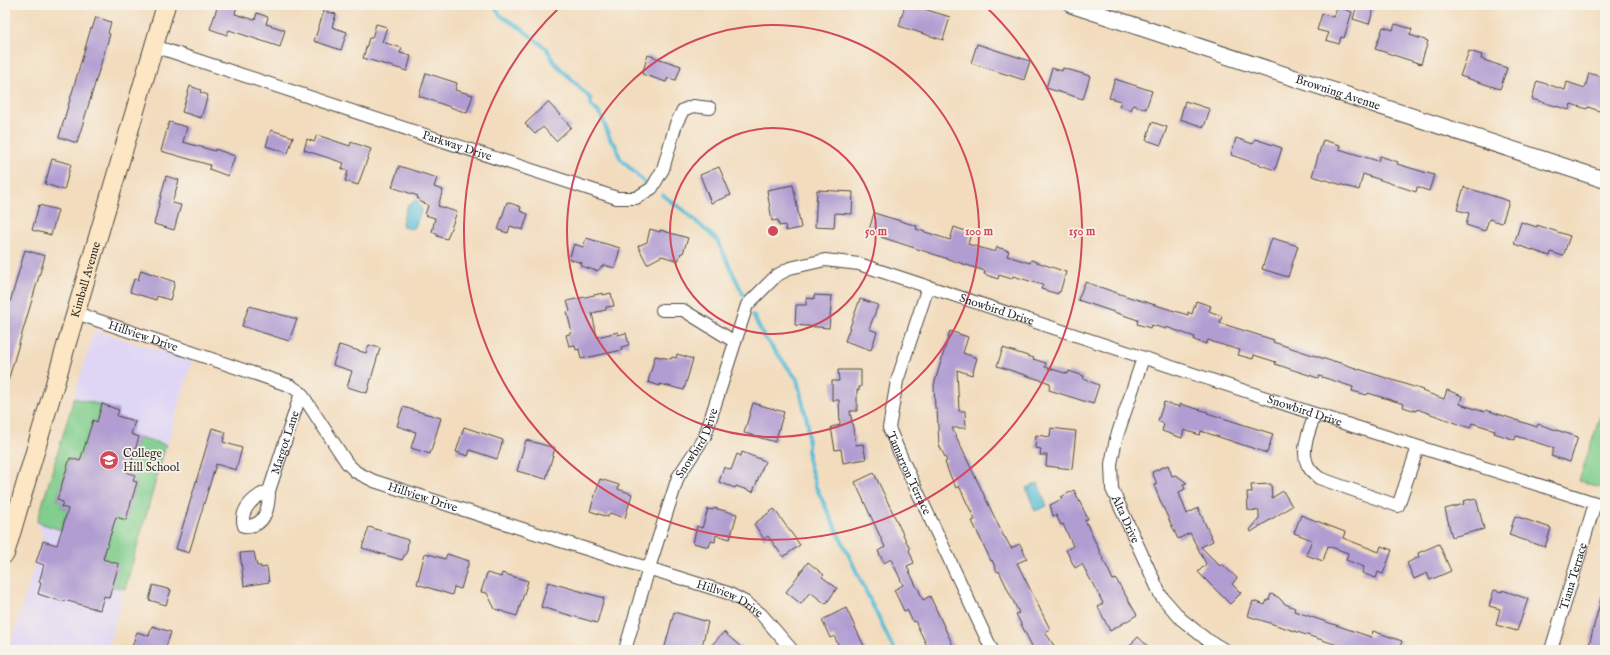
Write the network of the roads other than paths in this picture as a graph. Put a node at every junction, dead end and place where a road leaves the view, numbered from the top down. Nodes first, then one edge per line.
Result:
1 (166, 5) edge
2 (1072, 5) edge
3 (154, 46) junction
4 (710, 108) dead end
5 (1605, 180) edge
6 (928, 287) junction
7 (662, 310) dead end
8 (76, 314) junction
9 (735, 342) junction
10 (1143, 358) junction
11 (301, 393) junction
12 (1316, 414) junction
13 (1418, 447) junction
14 (268, 491) dead end
15 (1600, 505) edge
16 (5, 554) edge
17 (649, 568) junction
18 (625, 650) edge
19 (792, 650) edge
20 (992, 650) edge
21 (1226, 650) edge
22 (1551, 650) edge

1 - 3 main road, Kimball Avenue
2 - 5 street, Browning Avenue
3 - 4 street, Parkway Drive
3 - 8 main road, Kimball Avenue
6 - 9 street, Snowbird Drive
6 - 10 street, Snowbird Drive
6 - 20 street, Tamarron Terrace
7 - 9 street
8 - 11 street, Hillview Drive
8 - 16 main road, Kimball Avenue
9 - 17 street, Snowbird Drive
10 - 12 street, Snowbird Drive
10 - 21 street, Alta Drive
11 - 14 street, Margot Lane
11 - 17 street, Hillview Drive
12 - 13 street, Snowbird Drive
12 - 13 street
13 - 15 street, Snowbird Drive
15 - 22 street, Tiana Terrace
17 - 18 street, Snowbird Drive
17 - 19 street, Hillview Drive

